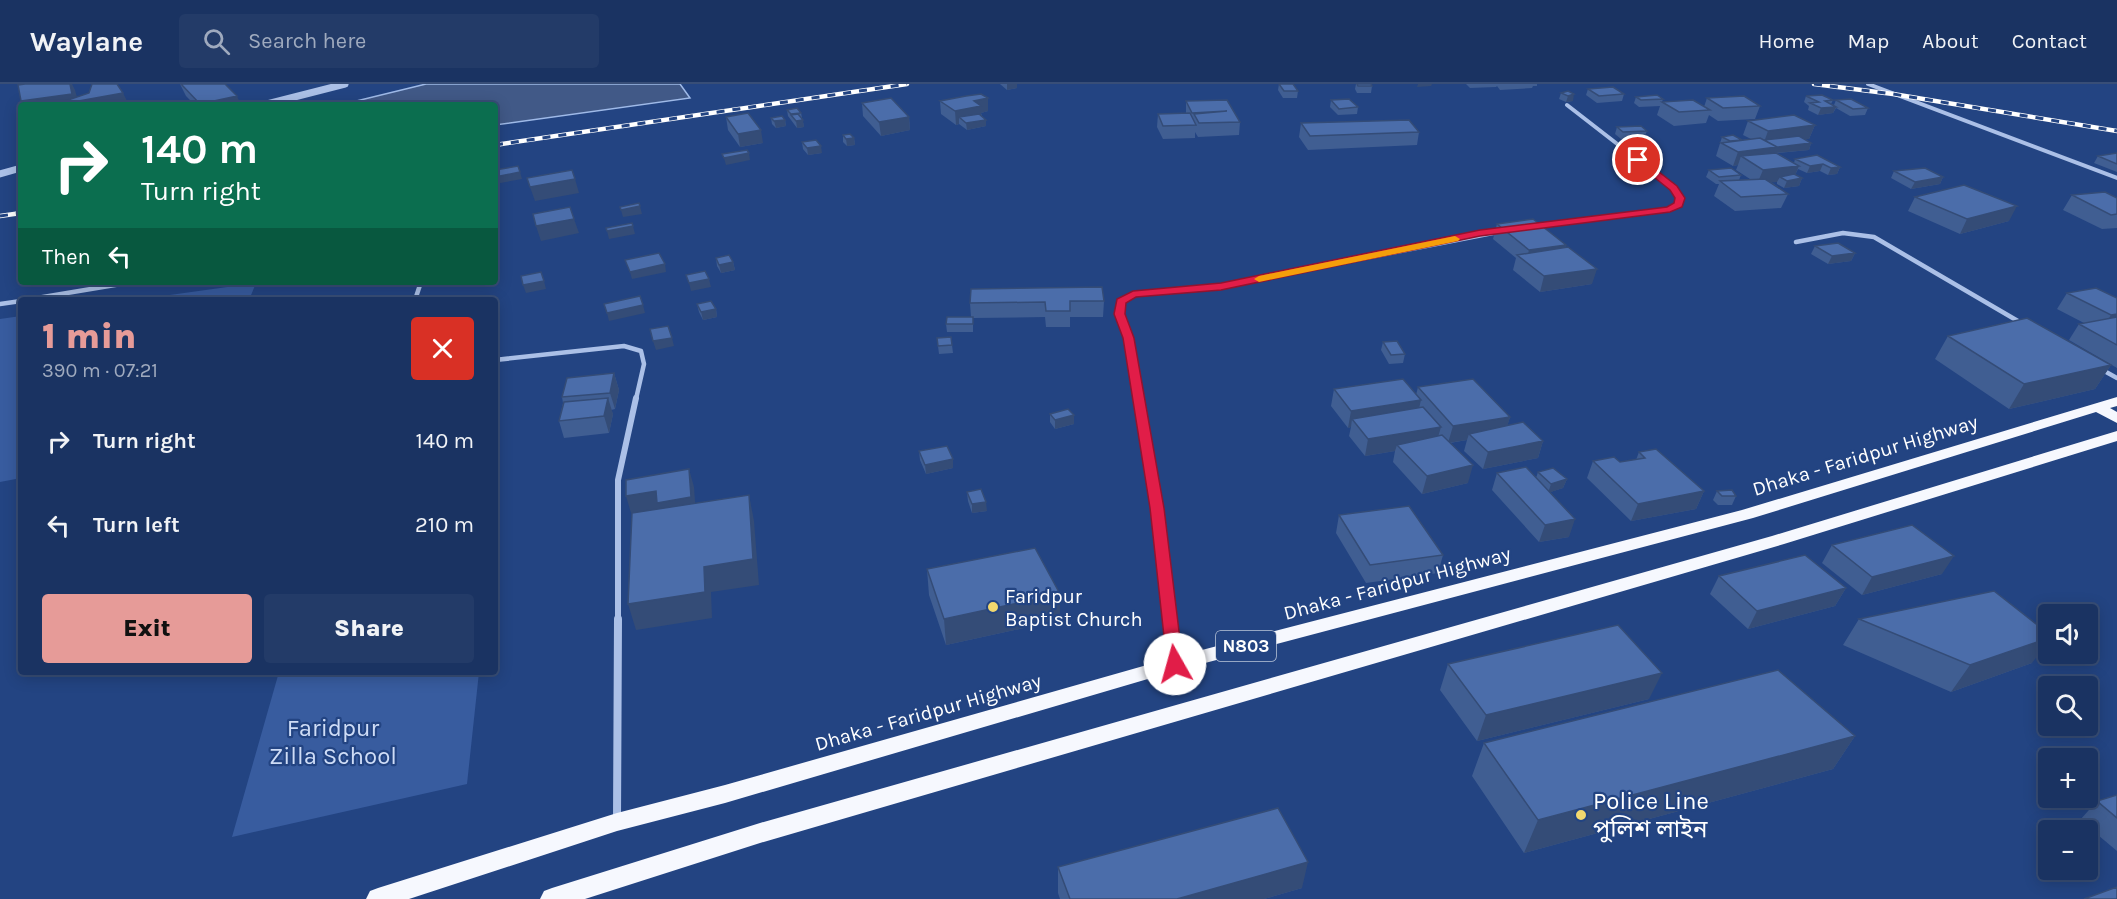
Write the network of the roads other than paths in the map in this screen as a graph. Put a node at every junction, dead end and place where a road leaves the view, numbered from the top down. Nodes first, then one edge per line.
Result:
1 (345, 84) edge
2 (1868, 84) edge
3 (275, 102) edge
4 (1567, 105) edge
5 (18, 169) edge
6 (0, 174) edge
7 (2117, 178) edge
8 (1526, 228) edge
9 (1515, 229) edge
10 (1796, 242) dead end
11 (115, 285) edge
12 (41, 297) edge
13 (18, 301) edge
14 (0, 304) edge
15 (2027, 326) edge
16 (498, 360) edge
17 (2097, 366) edge
18 (2117, 378) edge
19 (2117, 401) edge
20 (2097, 408) junction
21 (2117, 418) edge
22 (2117, 436) edge
23 (1175, 664) junction
24 (617, 822) junction
25 (378, 899) edge
26 (552, 899) edge

1 - 3 street
2 - 7 street
4 - 8 street
5 - 6 street
9 - 23 street
10 - 15 street
11 - 12 street
13 - 14 street
16 - 24 street
17 - 18 street
19 - 20 highway, Dhaka - Faridpur Highway / N803
20 - 21 highway
20 - 23 highway, Dhaka - Faridpur Highway / N803
22 - 26 highway, N803
23 - 24 highway, Dhaka - Faridpur Highway / N803
24 - 25 highway, Dhaka - Faridpur Highway / N803

